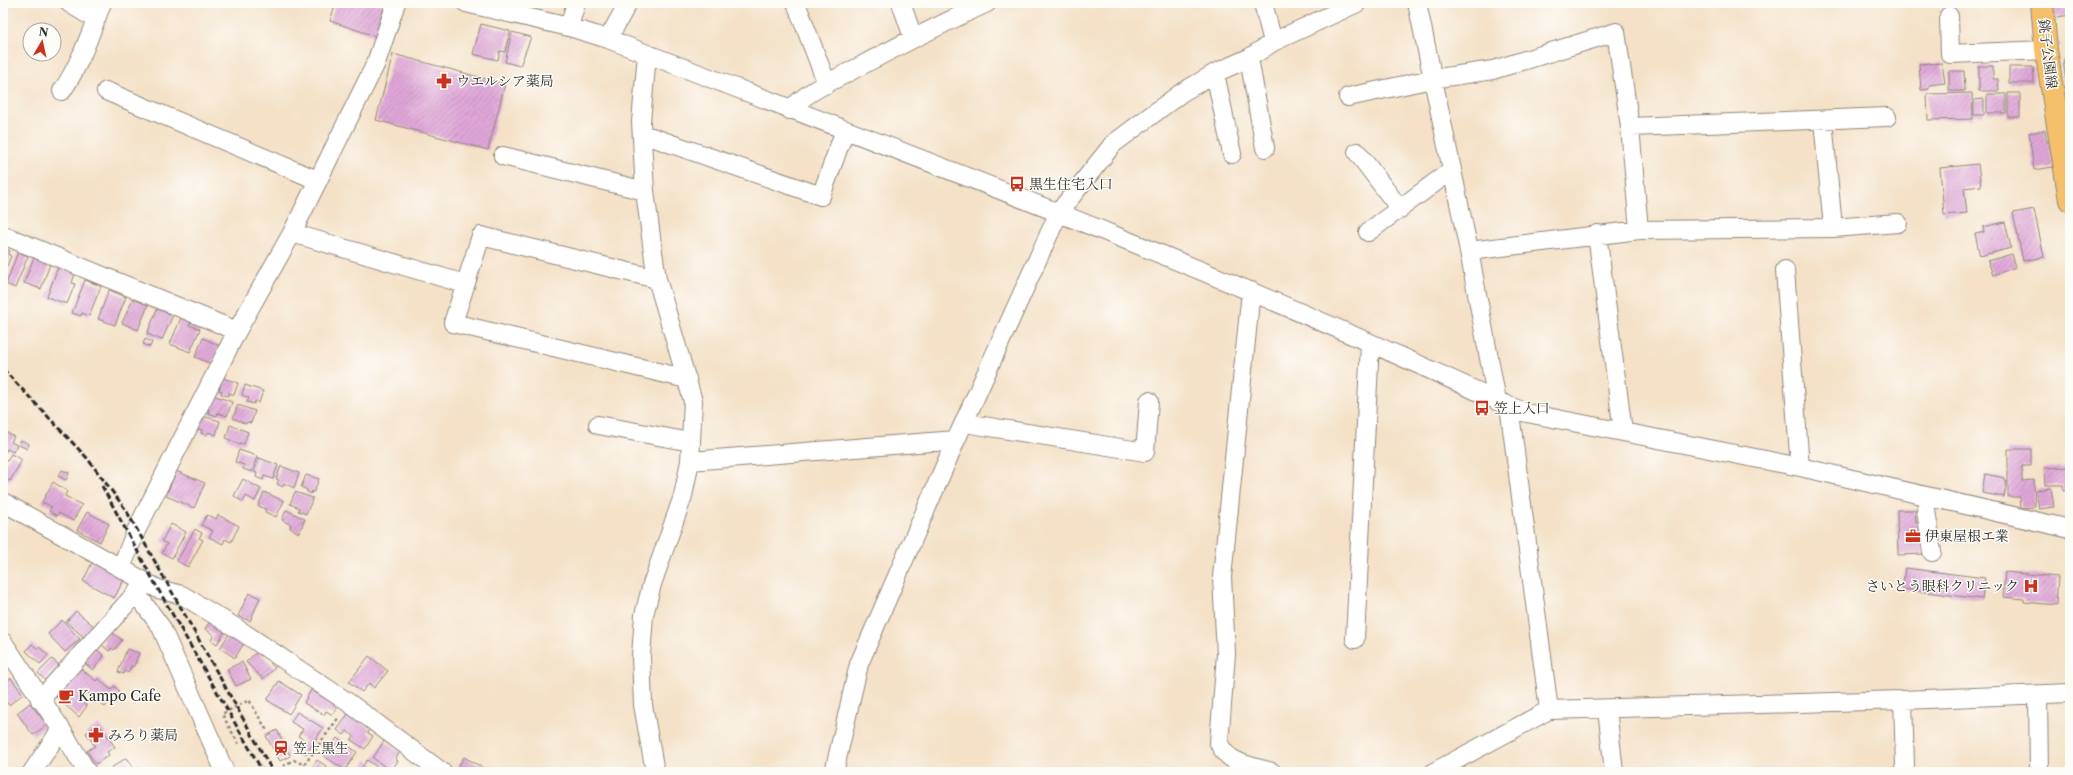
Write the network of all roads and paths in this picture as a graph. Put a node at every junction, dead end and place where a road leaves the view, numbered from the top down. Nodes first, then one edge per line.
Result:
1 (69, 3) edge
2 (396, 3) edge
3 (466, 3) edge
4 (576, 3) edge
5 (628, 3) edge
6 (796, 3) edge
7 (901, 3) edge
8 (987, 3) edge
9 (1263, 3) edge
10 (1357, 3) edge
11 (1417, 3) edge
12 (2042, 3) edge
13 (99, 11) edge
14 (1324, 11) edge
15 (1948, 16) dead end
16 (569, 27) junction
17 (913, 37) junction
18 (608, 39) junction
19 (1274, 42) junction
20 (2046, 50) junction
21 (647, 54) junction
22 (1249, 58) junction
23 (1215, 73) junction
24 (1432, 79) junction
25 (827, 84) junction
26 (62, 91) dead end
27 (106, 91) dead end
28 (1348, 97) dead end
29 (790, 110) junction
30 (1887, 117) dead end
31 (1823, 120) junction
32 (1630, 127) junction
33 (845, 130) junction
34 (643, 134) junction
35 (1265, 148) dead end
36 (1357, 152) dead end
37 (1232, 154) dead end
38 (503, 156) dead end
39 (1452, 170) junction
40 (318, 180) junction
41 (645, 191) junction
42 (2070, 200) edge
43 (1400, 209) junction
44 (1059, 212) junction
45 (1898, 223) dead end
46 (1832, 228) junction
47 (1639, 230) junction
48 (1368, 232) dead end
49 (292, 233) junction
50 (1597, 234) junction
51 (3, 235) edge
52 (1469, 251) junction
53 (1785, 270) dead end
54 (657, 279) junction
55 (465, 284) junction
56 (1251, 291) junction
57 (237, 331) junction
58 (1370, 344) junction
59 (687, 379) junction
60 (1149, 401) dead end
61 (1503, 404) junction
62 (965, 422) junction
63 (598, 425) dead end
64 (1623, 431) junction
65 (956, 440) junction
66 (691, 442) junction
67 (690, 462) junction
68 (1800, 467) junction
69 (3, 502) edge
70 (1926, 510) dead end
71 (2070, 529) edge
72 (1932, 552) dead end
73 (121, 568) junction
74 (140, 587) junction
75 (1355, 639) dead end
76 (3, 642) edge
77 (2070, 693) edge
78 (2038, 695) junction
79 (40, 700) junction
80 (1903, 700) junction
81 (1607, 709) junction
82 (1549, 710) junction
83 (342, 713) dead end
84 (61, 729) junction
85 (263, 731) dead end
86 (239, 742) dead end
87 (283, 766) dead end
88 (1905, 766) dead end
89 (32, 772) edge
90 (87, 772) edge
91 (225, 772) edge
92 (442, 772) edge
93 (655, 772) edge
94 (834, 772) edge
95 (1272, 772) edge
96 (1434, 772) edge
97 (1614, 772) edge
98 (2039, 772) edge

1 - 13 street
2 - 40 street
3 - 16 street
4 - 16 street
5 - 18 street
6 - 25 street
7 - 17 street
8 - 17 street
9 - 19 street
10 - 14 street
11 - 24 street
12 - 20 main road, 銚子公園線
13 - 26 street
14 - 19 street
15 - 20 street
16 - 18 street
17 - 25 street
18 - 21 street
19 - 22 street
20 - 42 main road, 銚子公園線
21 - 29 street
21 - 34 street
22 - 23 street
22 - 35 street
23 - 37 street
23 - 44 street
24 - 28 street
24 - 32 street
24 - 39 street
25 - 29 street
27 - 40 street
29 - 33 street
30 - 31 street
31 - 32 street
31 - 46 street
32 - 47 street
33 - 34 street
33 - 44 street
34 - 41 street
36 - 43 street
38 - 41 street
39 - 43 street
39 - 52 street
40 - 49 street
41 - 54 street
43 - 48 street
44 - 56 street
44 - 62 street
45 - 46 street
46 - 47 street
47 - 50 street
49 - 55 street
49 - 57 street
50 - 52 street
50 - 64 street
51 - 57 street
52 - 61 street
53 - 68 street
54 - 55 street
54 - 59 street
55 - 59 street
56 - 58 street
56 - 95 street
57 - 73 street
58 - 61 street
58 - 75 street
59 - 66 street
60 - 62 street
61 - 64 street
61 - 82 street
62 - 65 street
63 - 66 street
64 - 68 street
65 - 67 street
65 - 94 street
66 - 67 street
67 - 93 street
68 - 71 street
69 - 73 street
70 - 72 street
73 - 74 street
74 - 79 street
74 - 91 street
74 - 92 street
76 - 79 street
77 - 78 street
78 - 80 street
78 - 98 street
79 - 84 street
80 - 81 street
80 - 88 street
81 - 82 street
81 - 97 street
82 - 96 street
83 - 87 path
84 - 89 street
84 - 90 street
85 - 86 path

